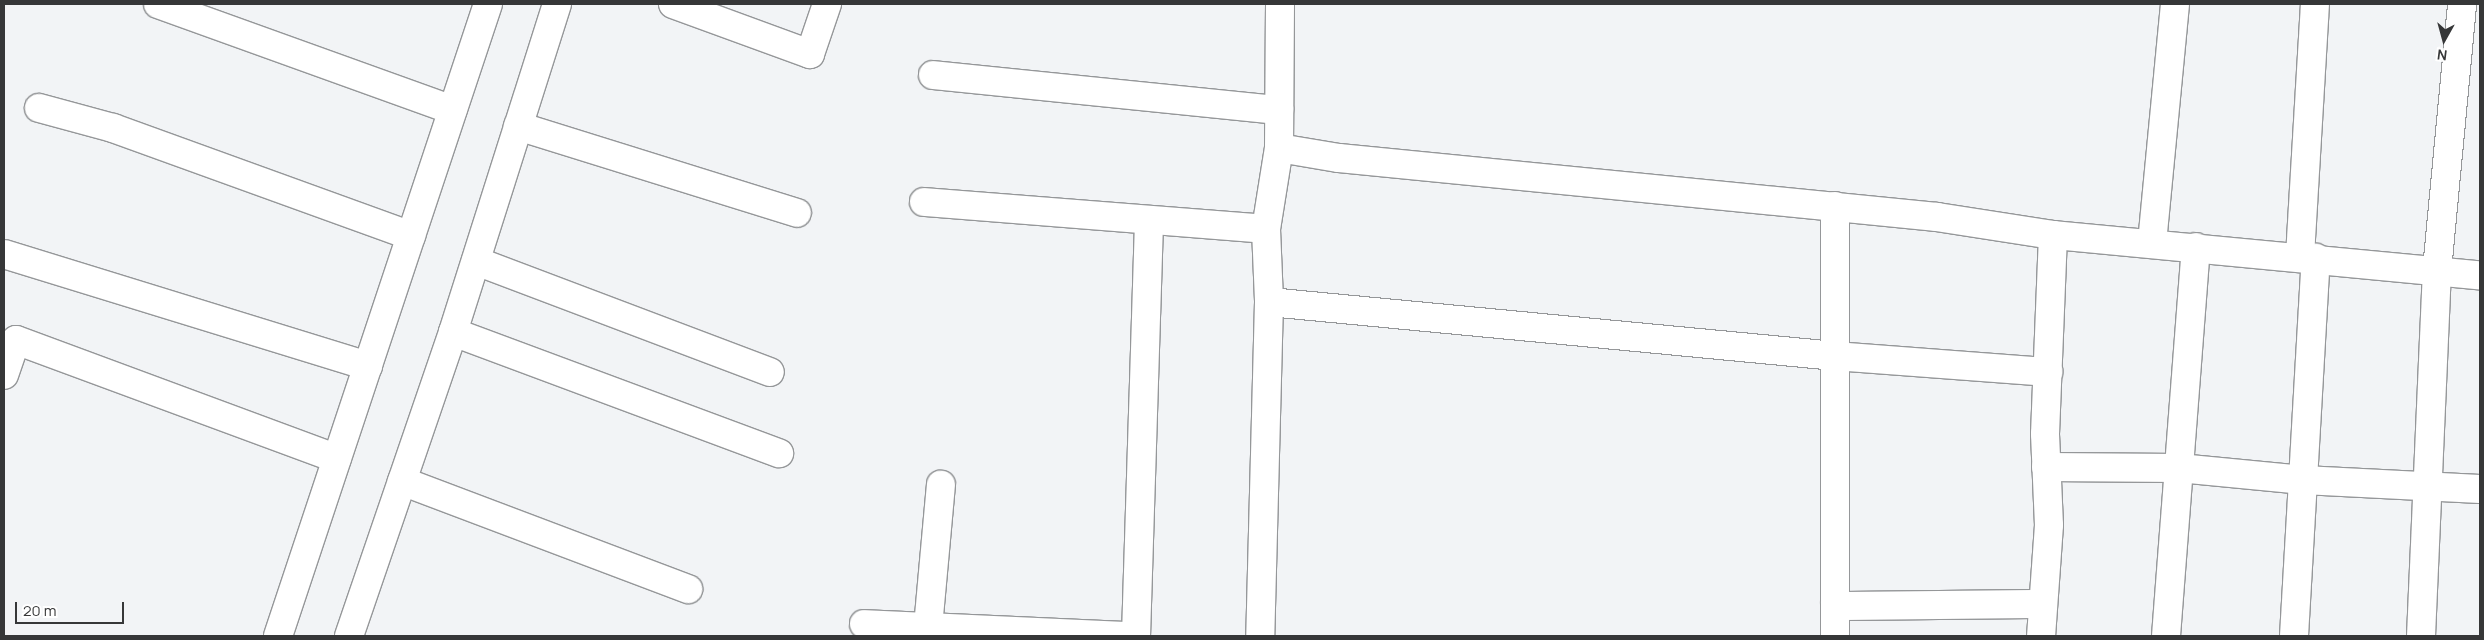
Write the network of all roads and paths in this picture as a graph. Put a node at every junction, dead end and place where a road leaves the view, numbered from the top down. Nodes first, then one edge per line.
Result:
1 (158, 4) edge
2 (488, 4) edge
3 (556, 4) edge
4 (674, 4) edge
5 (827, 4) edge
6 (1280, 4) edge
7 (2175, 4) edge
8 (2315, 4) edge
9 (2462, 4) edge
10 (933, 75) dead end
11 (39, 108) dead end
12 (452, 110) junction
13 (1279, 110) junction
14 (518, 126) junction
15 (1279, 148) junction
16 (924, 202) dead end
17 (1835, 206) junction
18 (797, 213) dead end
19 (1149, 220) junction
20 (1266, 229) junction
21 (2053, 235) junction
22 (411, 236) junction
23 (2152, 243) junction
24 (2196, 247) junction
25 (4, 254) edge
26 (2308, 257) junction
27 (476, 261) junction
28 (2437, 270) junction
29 (2480, 275) edge
30 (1269, 302) junction
31 (453, 332) junction
32 (1835, 356) junction
33 (368, 366) junction
34 (770, 372) dead end
35 (2048, 372) junction
36 (4, 375) edge
37 (779, 453) dead end
38 (337, 459) junction
39 (2046, 467) junction
40 (2179, 468) junction
41 (2303, 480) junction
42 (402, 481) junction
43 (941, 485) dead end
44 (2428, 488) junction
45 (2480, 490) edge
46 (688, 589) dead end
47 (2043, 604) junction
48 (1835, 606) junction
49 (864, 624) dead end
50 (928, 627) junction
51 (278, 636) edge
52 (349, 636) edge
53 (1128, 636) edge
54 (1136, 636) edge
55 (1260, 636) edge
56 (1834, 636) edge
57 (2041, 636) edge
58 (2166, 636) edge
59 (2294, 636) edge
60 (2421, 636) edge

1 - 12 street
2 - 12 street
3 - 14 street
4 - 5 street
6 - 13 street
7 - 23 street
8 - 26 street
9 - 28 street
10 - 13 street
11 - 22 street
12 - 22 street
13 - 15 street
14 - 18 street
14 - 27 street
15 - 17 street
15 - 20 street
16 - 19 street
17 - 21 street
17 - 32 street
19 - 20 street
19 - 54 street
20 - 30 street
21 - 23 street
21 - 35 street
22 - 33 street
23 - 24 street
24 - 26 street
24 - 40 street
25 - 33 street
26 - 28 street
26 - 41 street
27 - 31 street
27 - 34 street
28 - 29 street
28 - 44 street
30 - 32 street
30 - 55 street
31 - 37 street
31 - 42 street
32 - 35 street
32 - 48 street
33 - 38 street
35 - 39 street
36 - 38 street
38 - 51 street
39 - 40 street
39 - 47 street
40 - 41 street
40 - 58 street
41 - 44 street
41 - 59 street
42 - 46 street
42 - 52 street
43 - 50 street
44 - 45 street
44 - 60 street
47 - 48 street
47 - 57 street
48 - 56 street
49 - 50 street
50 - 53 street

